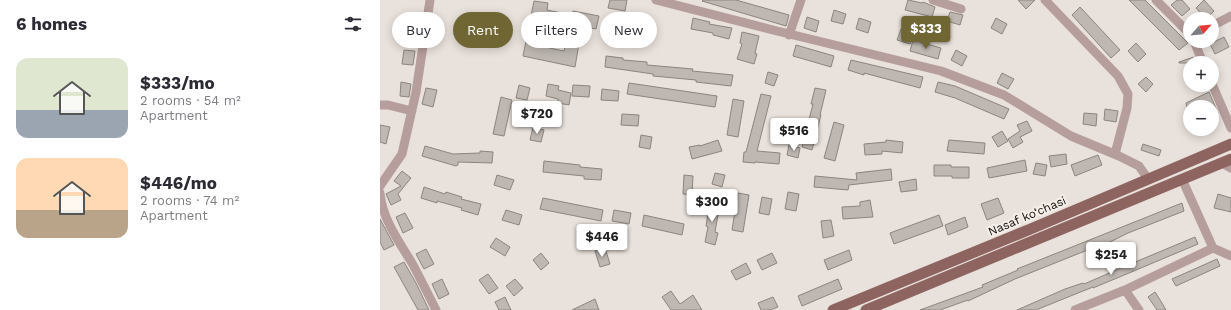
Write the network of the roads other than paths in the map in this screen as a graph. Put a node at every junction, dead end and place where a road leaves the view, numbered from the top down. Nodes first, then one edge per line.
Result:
1 (430, 0) edge
2 (656, 0) edge
3 (801, 0) edge
4 (933, 0) edge
5 (1045, 0) edge
6 (1156, 0) edge
7 (961, 9) dead end
8 (1231, 16) edge
9 (1219, 22) edge
10 (1183, 27) edge
11 (790, 35) junction
12 (1215, 92) edge
13 (380, 105) edge
14 (412, 111) junction
15 (1231, 128) edge
16 (1231, 144) edge
17 (1114, 154) junction
18 (1228, 163) edge
19 (1148, 179) junction
20 (1182, 179) junction
21 (380, 186) edge
22 (380, 193) edge
23 (1213, 248) junction
24 (1231, 256) edge
25 (1125, 290) junction
26 (436, 310) edge
27 (833, 310) edge
28 (866, 310) edge
29 (1075, 310) edge
30 (1139, 310) edge

1 - 14 street
2 - 11 street
3 - 11 street
4 - 7 street
5 - 17 street
6 - 10 street
8 - 9 street
11 - 17 street
12 - 15 street
13 - 14 street
14 - 21 street
16 - 19 main road, Nasaf ko‘chasi
17 - 19 street
18 - 20 main road, Nasaf ko‘chasi
19 - 27 main road, Nasaf ko‘chasi
20 - 23 street
20 - 28 main road, Nasaf ko‘chasi
22 - 26 street
23 - 24 street
23 - 25 street
25 - 29 street
25 - 30 street

